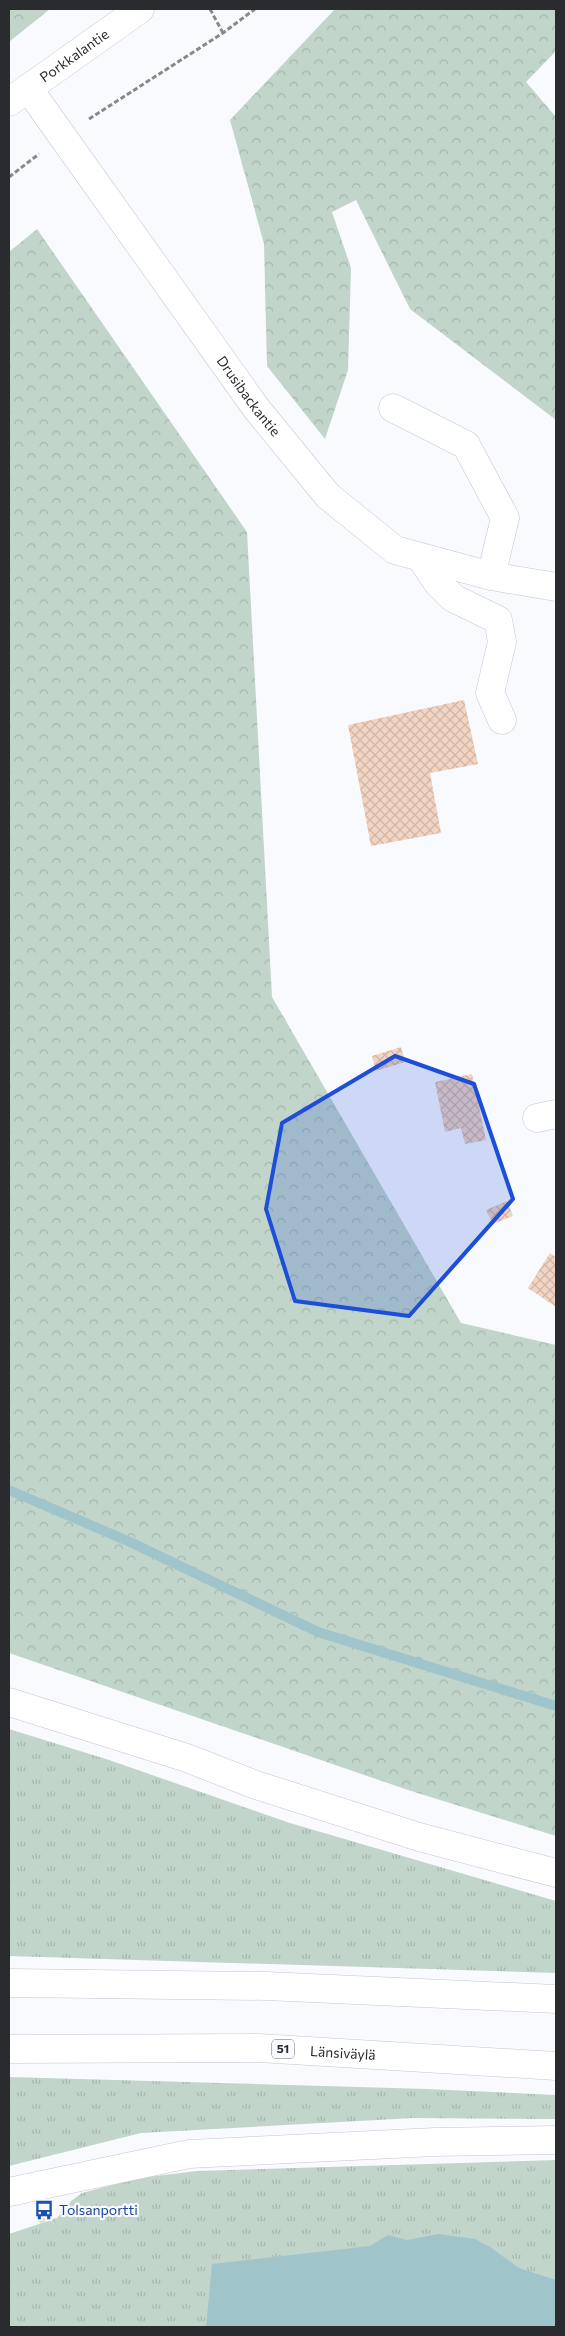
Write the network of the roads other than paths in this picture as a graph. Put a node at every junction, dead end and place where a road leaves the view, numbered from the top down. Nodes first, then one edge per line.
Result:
1 (140, 9) edge
2 (18, 95) edge
3 (393, 408) dead end
4 (421, 558) junction
5 (491, 576) junction
6 (556, 587) edge
7 (502, 720) dead end
8 (9, 1702) edge
9 (556, 1873) edge
10 (9, 1983) edge
11 (556, 1999) edge
12 (9, 2049) edge
13 (556, 2066) edge
14 (556, 2140) edge
15 (9, 2192) edge

1 - 2 main road, Porkkalantie
2 - 4 main road, Drusibackantie
3 - 5 main road
4 - 5 main road, Drusibackantie
4 - 7 main road
5 - 6 main road, Drusibackantie
8 - 9 main road
10 - 11 main road
12 - 13 main road, Länsiväylä / 51
14 - 15 main road

